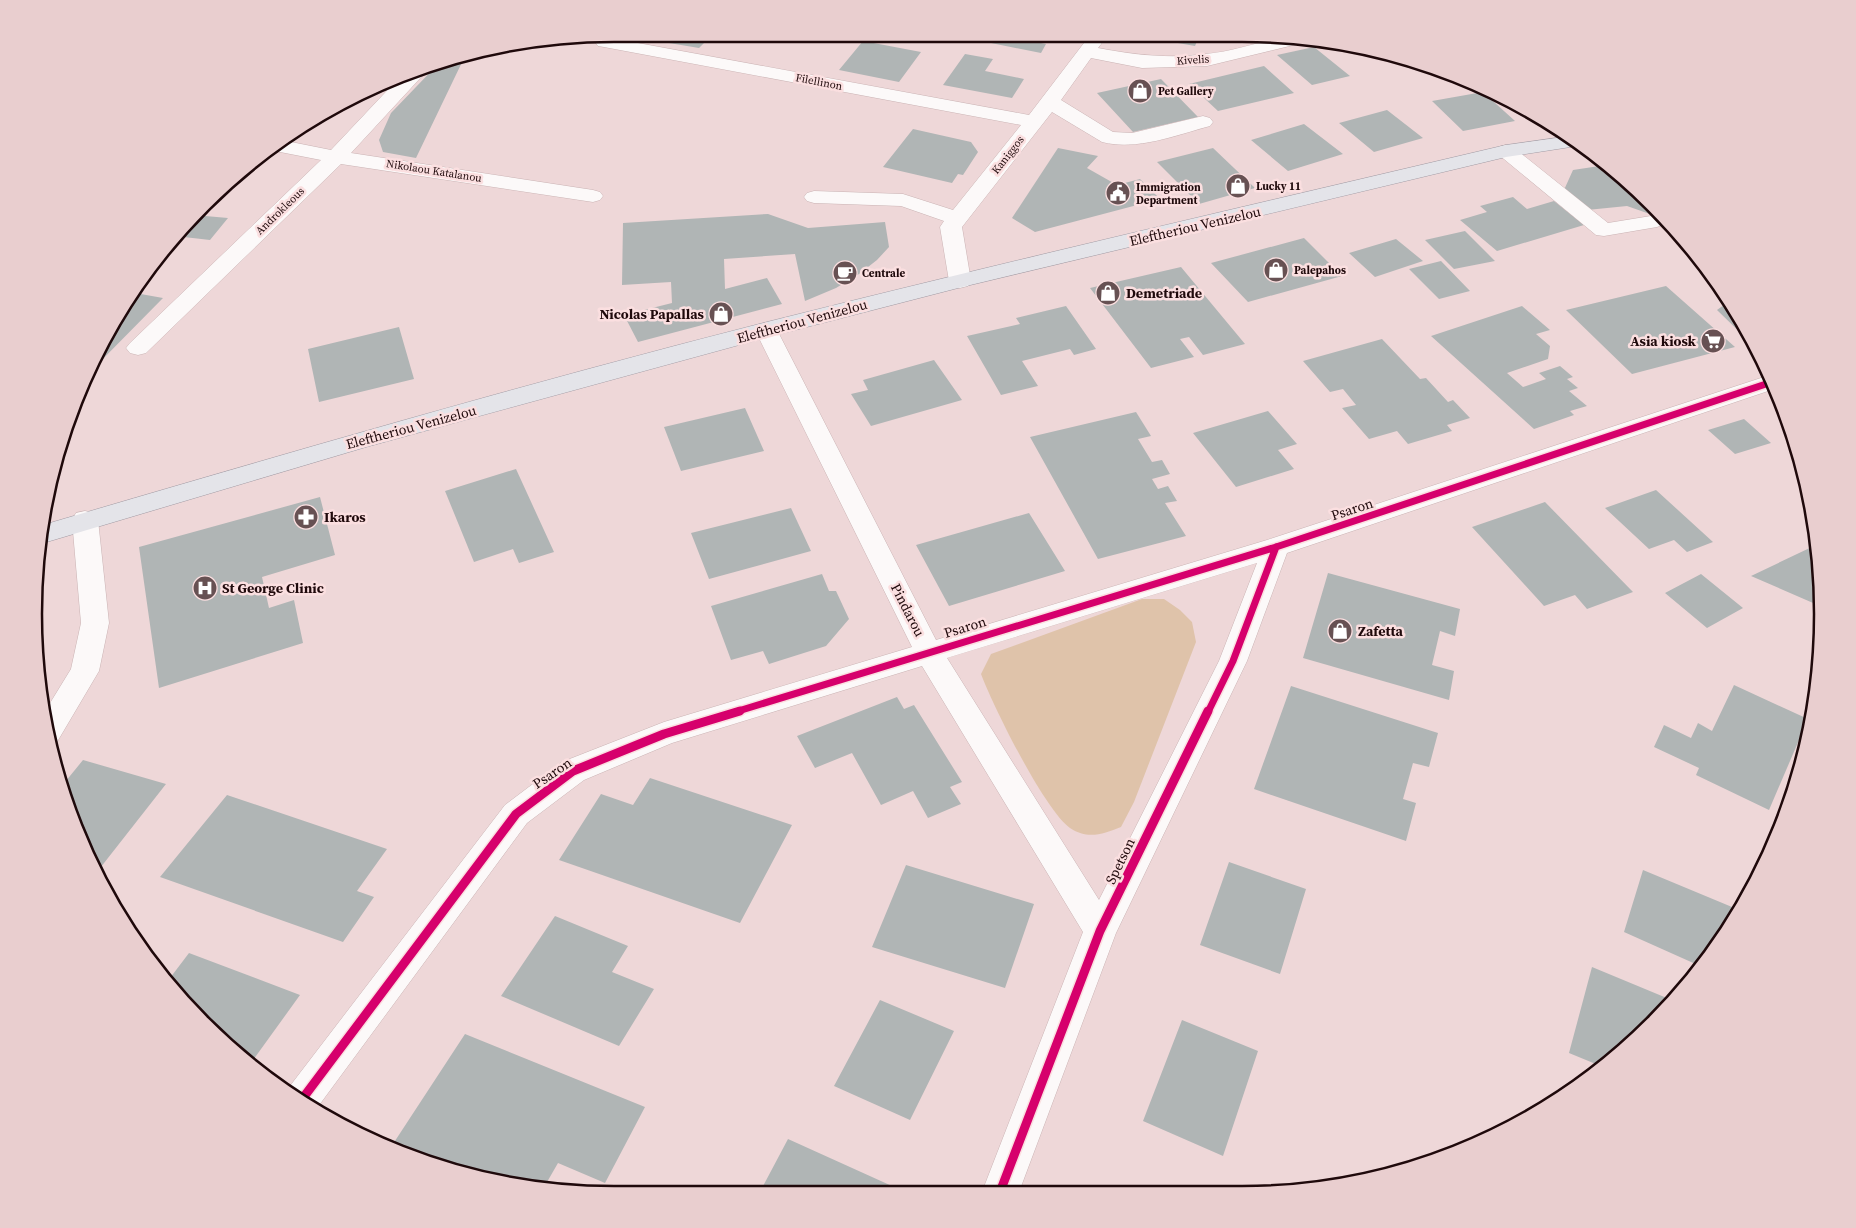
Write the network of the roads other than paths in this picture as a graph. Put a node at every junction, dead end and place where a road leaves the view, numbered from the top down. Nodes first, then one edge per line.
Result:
1 (606, 42) edge
2 (1275, 44) edge
3 (1092, 46) edge
4 (405, 82) edge
5 (1050, 102) junction
6 (1034, 122) junction
7 (1203, 122) dead end
8 (1565, 143) edge
9 (285, 147) edge
10 (1506, 152) junction
11 (336, 157) junction
12 (593, 196) dead end
13 (814, 197) dead end
14 (958, 219) junction
15 (1657, 221) dead end
16 (960, 281) junction
17 (766, 330) junction
18 (138, 348) dead end
19 (1765, 384) edge
20 (85, 520) junction
21 (48, 533) edge
22 (1276, 547) junction
23 (928, 652) junction
24 (53, 724) edge
25 (1100, 931) junction
26 (305, 1095) edge
27 (1002, 1186) edge

1 - 6 street, Filellinon
2 - 3 street, Kivelis
3 - 5 street, Kaniggos
4 - 11 street, Androkleous
5 - 6 street, Kaniggos
5 - 7 street
6 - 14 street, Kaniggos
8 - 10 main road, Eleftheriou Venizelou
9 - 11 street, Nikolaou Katalanou
10 - 15 street
10 - 16 main road, Eleftheriou Venizelou
11 - 12 street, Nikolaou Katalanou
11 - 18 street, Androkleous
13 - 14 street
14 - 16 street, Kaniggos
16 - 17 main road, Eleftheriou Venizelou
17 - 20 main road, Eleftheriou Venizelou
17 - 23 street, Pindarou
19 - 22 street, Psaron
20 - 21 main road, Eleftheriou Venizelou
20 - 24 street
22 - 23 street, Psaron
22 - 25 street, Spetson
23 - 25 street, Pindarou
23 - 26 street, Psaron
25 - 27 street, Spetson

